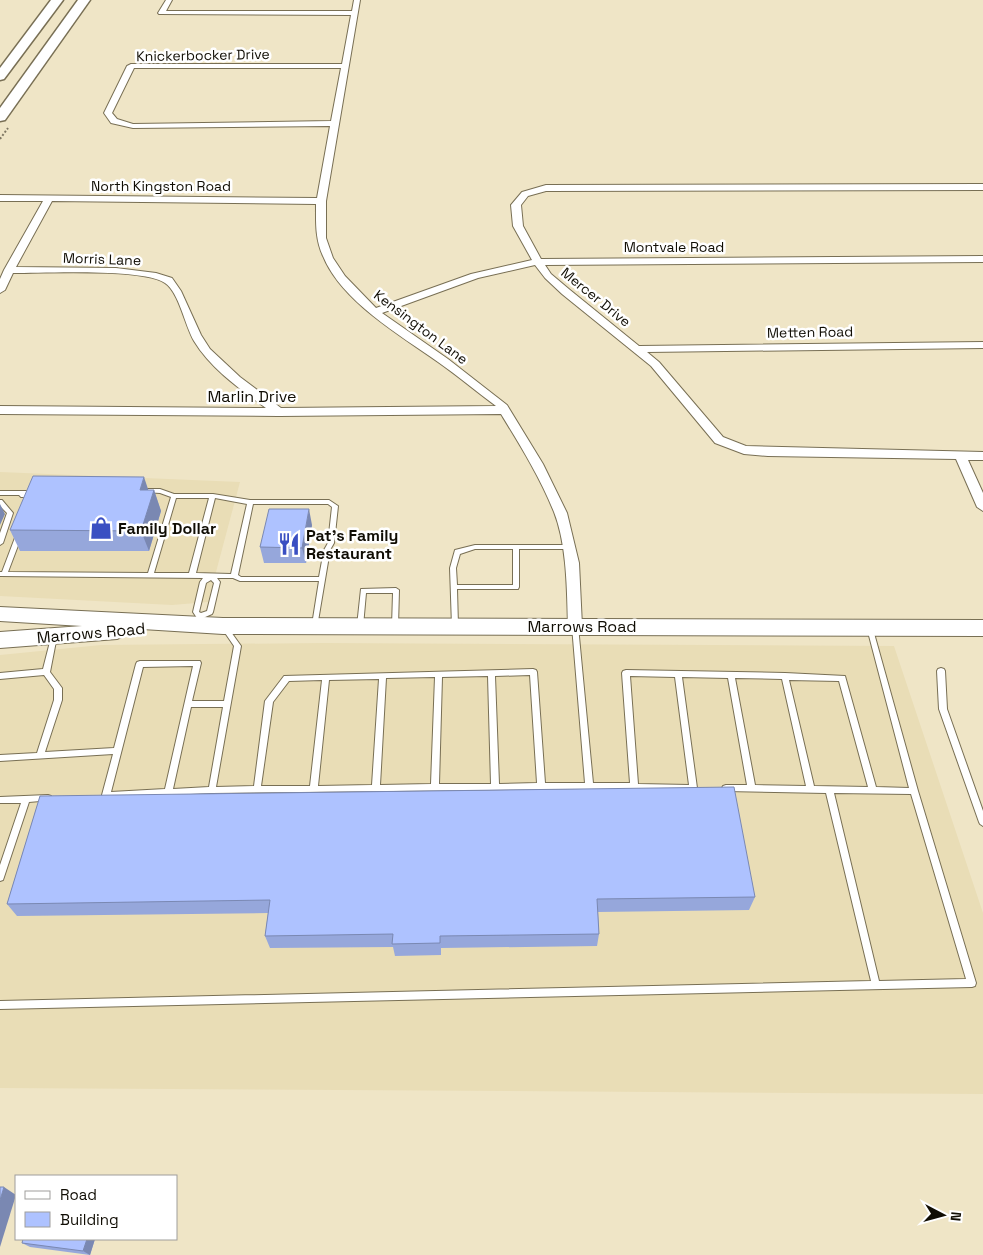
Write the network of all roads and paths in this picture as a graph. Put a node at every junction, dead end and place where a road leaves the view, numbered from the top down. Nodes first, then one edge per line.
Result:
1 (57, 0) edge
2 (84, 0) edge
3 (169, 0) edge
4 (357, 0) edge
5 (355, 13) junction
6 (346, 66) junction
7 (0, 76) edge
8 (0, 117) edge
9 (335, 123) junction
10 (983, 187) edge
11 (0, 198) edge
12 (49, 199) junction
13 (321, 201) junction
14 (983, 259) edge
15 (538, 262) junction
16 (9, 270) junction
17 (0, 290) edge
18 (374, 312) junction
19 (983, 345) edge
20 (638, 348) junction
21 (0, 410) edge
22 (504, 410) junction
23 (278, 412) junction
24 (983, 456) edge
25 (961, 457) junction
26 (140, 491) edge
27 (41, 492) edge
28 (0, 493) edge
29 (21, 493) junction
30 (174, 496) junction
31 (213, 496) junction
32 (26, 501) edge
33 (0, 502) edge
34 (250, 502) junction
35 (983, 507) edge
36 (22, 525) edge
37 (0, 543) edge
38 (568, 546) junction
39 (516, 547) junction
40 (2, 574) edge
41 (150, 576) junction
42 (192, 576) junction
43 (211, 576) junction
44 (234, 576) junction
45 (322, 579) junction
46 (454, 587) junction
47 (0, 614) edge
48 (194, 623) junction
49 (223, 626) junction
50 (315, 626) junction
51 (360, 626) junction
52 (395, 626) junction
53 (455, 626) junction
54 (575, 626) junction
55 (870, 627) junction
56 (983, 628) edge
57 (54, 636) junction
58 (0, 640) edge
59 (941, 671) dead end
60 (46, 672) junction
61 (491, 673) junction
62 (439, 674) junction
63 (678, 674) junction
64 (731, 675) junction
65 (0, 676) edge
66 (383, 676) junction
67 (784, 676) junction
68 (326, 677) junction
69 (188, 704) junction
70 (228, 704) junction
71 (117, 751) junction
72 (40, 756) junction
73 (0, 758) edge
74 (541, 786) junction
75 (589, 786) junction
76 (495, 787) junction
77 (634, 787) junction
78 (376, 788) junction
79 (435, 788) junction
80 (693, 788) junction
81 (702, 788) edge
82 (712, 788) edge
83 (314, 789) junction
84 (752, 789) junction
85 (212, 790) junction
86 (257, 790) junction
87 (811, 790) junction
88 (829, 790) junction
89 (874, 791) junction
90 (914, 791) junction
91 (168, 792) junction
92 (106, 795) junction
93 (97, 796) edge
94 (62, 797) edge
95 (26, 799) junction
96 (0, 800) edge
97 (983, 822) edge
98 (0, 877) edge
99 (876, 985) junction
100 (0, 1005) edge

1 - 7 main road
2 - 8 main road
3 - 5 street
4 - 5 street, Kensington Lane
5 - 6 street, Kensington Lane
6 - 9 street, Kensington Lane
6 - 9 street, Knickerbocker Drive
9 - 13 street, Kensington Lane
10 - 15 street, Mercer Drive
11 - 12 street, North Kingston Road
12 - 13 street, North Kingston Road
12 - 16 street
13 - 18 street, Kensington Lane
14 - 15 street, Montvale Road
15 - 18 street, Montvale Road
15 - 20 street, Mercer Drive
16 - 17 street
16 - 23 street, Morris Lane
18 - 22 street, Kensington Lane
19 - 20 street, Metten Road
20 - 25 street, Mercer Drive
21 - 23 street, Marlin Drive
22 - 23 street, Marlin Drive
22 - 38 street, Kensington Lane
24 - 25 street, Mercer Drive
25 - 35 street
26 - 30 lane
27 - 29 lane
28 - 29 lane
29 - 32 lane
30 - 31 lane
30 - 41 lane
31 - 34 lane
31 - 42 lane
33 - 37 lane
34 - 44 lane
34 - 45 lane
36 - 40 lane
38 - 39 lane
38 - 54 street, Kensington Lane
39 - 46 lane
39 - 46 lane
40 - 41 lane
41 - 42 lane
42 - 43 lane
43 - 44 lane
43 - 48 lane
43 - 48 lane
44 - 45 lane
45 - 50 lane
46 - 53 lane
47 - 48 street, Marrows Road
48 - 49 street, Marrows Road
48 - 57 street, Marrows Road
49 - 50 street, Marrows Road
49 - 70 lane
50 - 51 street, Marrows Road
51 - 52 street, Marrows Road
51 - 52 lane
52 - 53 street, Marrows Road
53 - 54 street, Marrows Road
54 - 55 street, Marrows Road
54 - 75 lane
55 - 56 street, Marrows Road
55 - 90 lane
57 - 58 street, Marrows Road
57 - 60 lane
59 - 97 lane
60 - 65 lane
60 - 72 lane
61 - 62 lane
61 - 74 lane
61 - 76 lane
62 - 66 lane
62 - 79 lane
63 - 64 lane
63 - 77 lane
63 - 80 lane
64 - 67 lane
64 - 84 lane
66 - 68 lane
66 - 78 lane
67 - 87 lane
67 - 89 lane
68 - 83 lane
68 - 86 lane
69 - 70 lane
69 - 71 lane
69 - 91 lane
70 - 85 lane
71 - 72 lane
71 - 92 lane
72 - 73 lane
74 - 75 lane
74 - 76 lane
75 - 77 lane
76 - 79 lane
77 - 80 lane
78 - 79 lane
78 - 83 lane
80 - 81 lane
82 - 84 lane
83 - 86 lane
84 - 87 lane
85 - 86 lane
85 - 91 lane
87 - 88 lane
88 - 89 lane
88 - 99 lane
89 - 90 lane
90 - 99 lane
91 - 92 lane
92 - 93 lane
94 - 95 lane
95 - 96 lane
95 - 98 lane
99 - 100 lane

